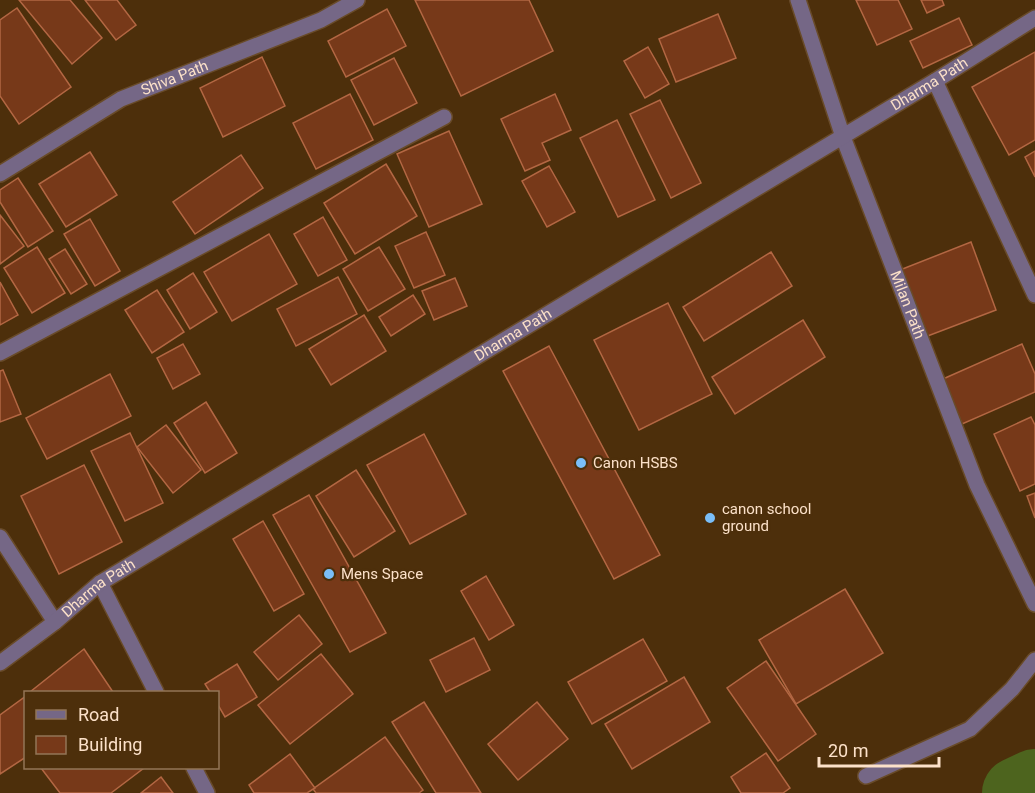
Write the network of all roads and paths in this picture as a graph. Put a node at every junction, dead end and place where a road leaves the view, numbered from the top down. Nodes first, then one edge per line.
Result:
1 (357, 0) edge
2 (798, 0) edge
3 (1035, 18) edge
4 (935, 81) junction
5 (444, 117) dead end
6 (843, 137) junction
7 (0, 174) edge
8 (1035, 296) edge
9 (0, 353) edge
10 (0, 537) edge
11 (100, 583) junction
12 (1035, 604) edge
13 (55, 622) junction
14 (1035, 660) edge
15 (0, 663) edge
16 (155, 691) edge
17 (195, 769) edge
18 (866, 776) dead end
19 (207, 793) edge

1 - 7 street, Shiva Path
2 - 6 street, Milan Path
3 - 4 street, Dharma Path
4 - 6 street, Dharma Path
4 - 8 street
5 - 9 street
6 - 11 street, Dharma Path
6 - 12 street, Milan Path
10 - 13 street
11 - 13 street, Dharma Path
11 - 16 street
13 - 15 street, Dharma Path
14 - 18 street
17 - 19 street

